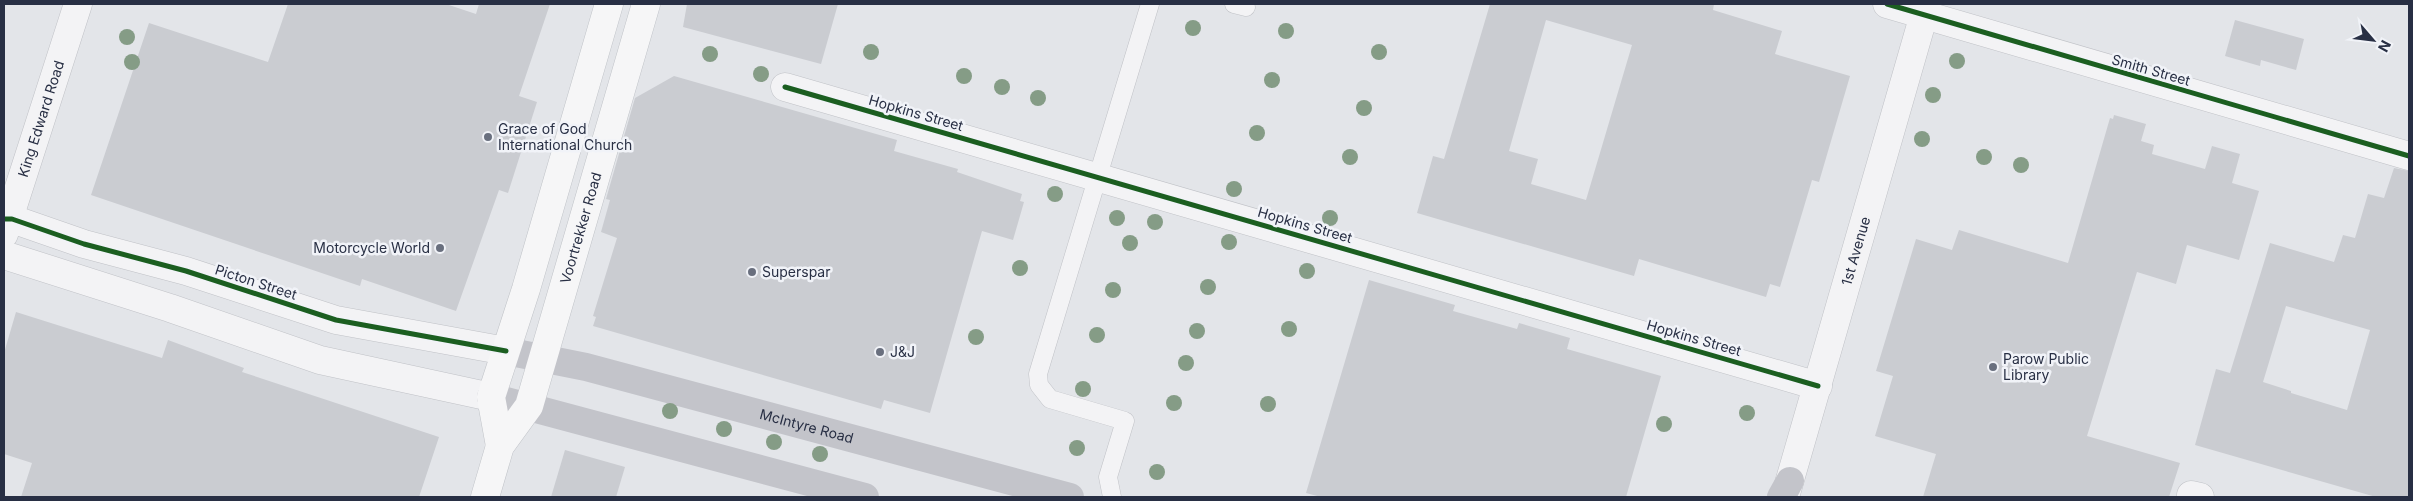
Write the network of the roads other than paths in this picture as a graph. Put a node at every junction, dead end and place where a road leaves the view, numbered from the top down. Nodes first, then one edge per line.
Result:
1 (78, 4) edge
2 (609, 4) edge
3 (646, 4) edge
4 (1150, 4) edge
5 (1887, 4) edge
6 (1925, 9) edge
7 (785, 87) dead end
8 (2409, 156) edge
9 (1098, 177) junction
10 (5, 224) edge
11 (4, 255) edge
12 (506, 351) junction
13 (543, 359) junction
14 (1818, 386) junction
15 (491, 397) junction
16 (529, 406) junction
17 (500, 446) junction
18 (1785, 492) edge
19 (485, 497) edge
20 (865, 497) edge
21 (1070, 497) edge
22 (1112, 497) edge

1 - 10 street, King Edward Road
2 - 12 main road, Voortrekker Road
3 - 13 main road, Voortrekker Road
4 - 9 lane
5 - 6 street, Smith Street
6 - 8 street, Smith Street
6 - 14 street, 1st Avenue
7 - 9 street, Hopkins Street
9 - 14 street, Hopkins Street
9 - 22 lane
10 - 12 street, Picton Street
11 - 15 street
12 - 13 main road, Picton Street
12 - 15 main road, Voortrekker Road
13 - 16 main road, Voortrekker Road
13 - 21 main road, McIntyre Road
14 - 18 street, 1st Avenue
15 - 16 main road
15 - 17 main road, Voortrekker Road
16 - 17 main road, Voortrekker Road
16 - 20 main road
17 - 19 main road, Voortrekker Road

